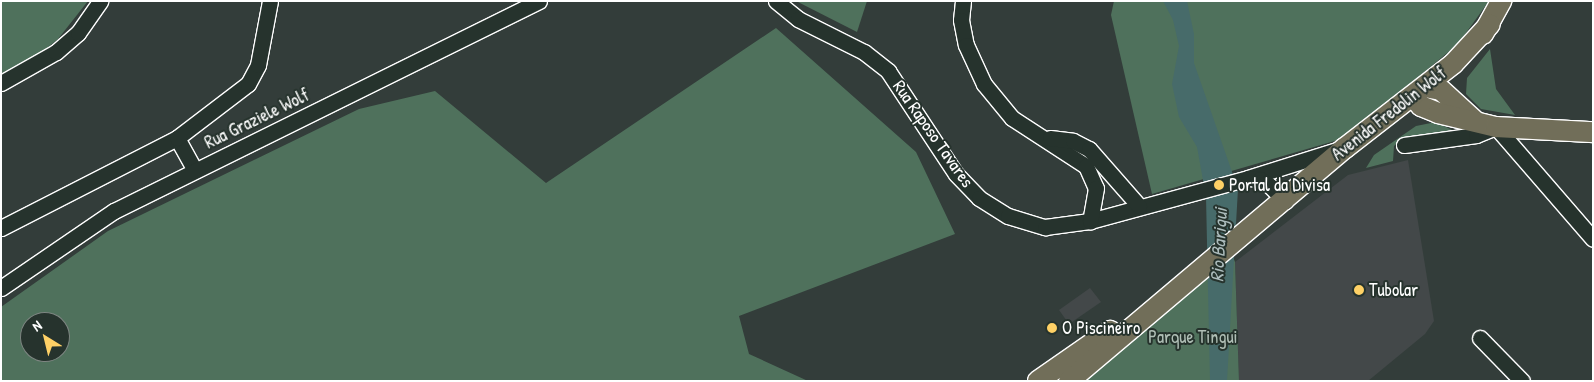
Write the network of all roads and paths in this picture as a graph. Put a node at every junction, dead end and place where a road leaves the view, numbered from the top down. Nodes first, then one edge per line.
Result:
1 (100, 1) edge
2 (270, 1) edge
3 (539, 1) edge
4 (776, 1) edge
5 (963, 1) edge
6 (1501, 1) edge
7 (1, 83) edge
8 (1425, 95) junction
9 (1496, 127) junction
10 (1593, 132) edge
11 (1044, 136) junction
12 (177, 138) junction
13 (1404, 145) dead end
14 (1344, 148) junction
15 (195, 170) junction
16 (1247, 178) junction
17 (1117, 184) junction
18 (1096, 192) junction
19 (1285, 201) junction
20 (1139, 206) junction
21 (1090, 221) junction
22 (1, 228) edge
23 (1593, 239) edge
24 (1, 288) edge
25 (1480, 338) dead end
26 (1054, 378) edge
27 (1522, 381) edge

1 - 7 street
2 - 12 street
3 - 15 street, Rua Graziele Wolf
4 - 21 street, Rua Raposo Tavares
5 - 11 street
6 - 8 main road, Avenida Fredolin Wolf
8 - 9 main road
8 - 14 main road, Avenida Fredolin Wolf
8 - 19 main road, Avenida Fredolin Wolf
9 - 10 main road
9 - 13 street
9 - 23 street
11 - 17 street
11 - 18 street
12 - 15 street
12 - 22 street
14 - 16 street, Rua Raposo Tavares
14 - 19 main road, Avenida Fredolin Wolf
15 - 24 street, Rua Graziele Wolf
16 - 19 street
16 - 20 street, Rua Raposo Tavares
17 - 18 street
17 - 20 street
18 - 21 street
19 - 26 main road, Avenida Fredolin Wolf
20 - 21 street, Rua Raposo Tavares
25 - 27 street

